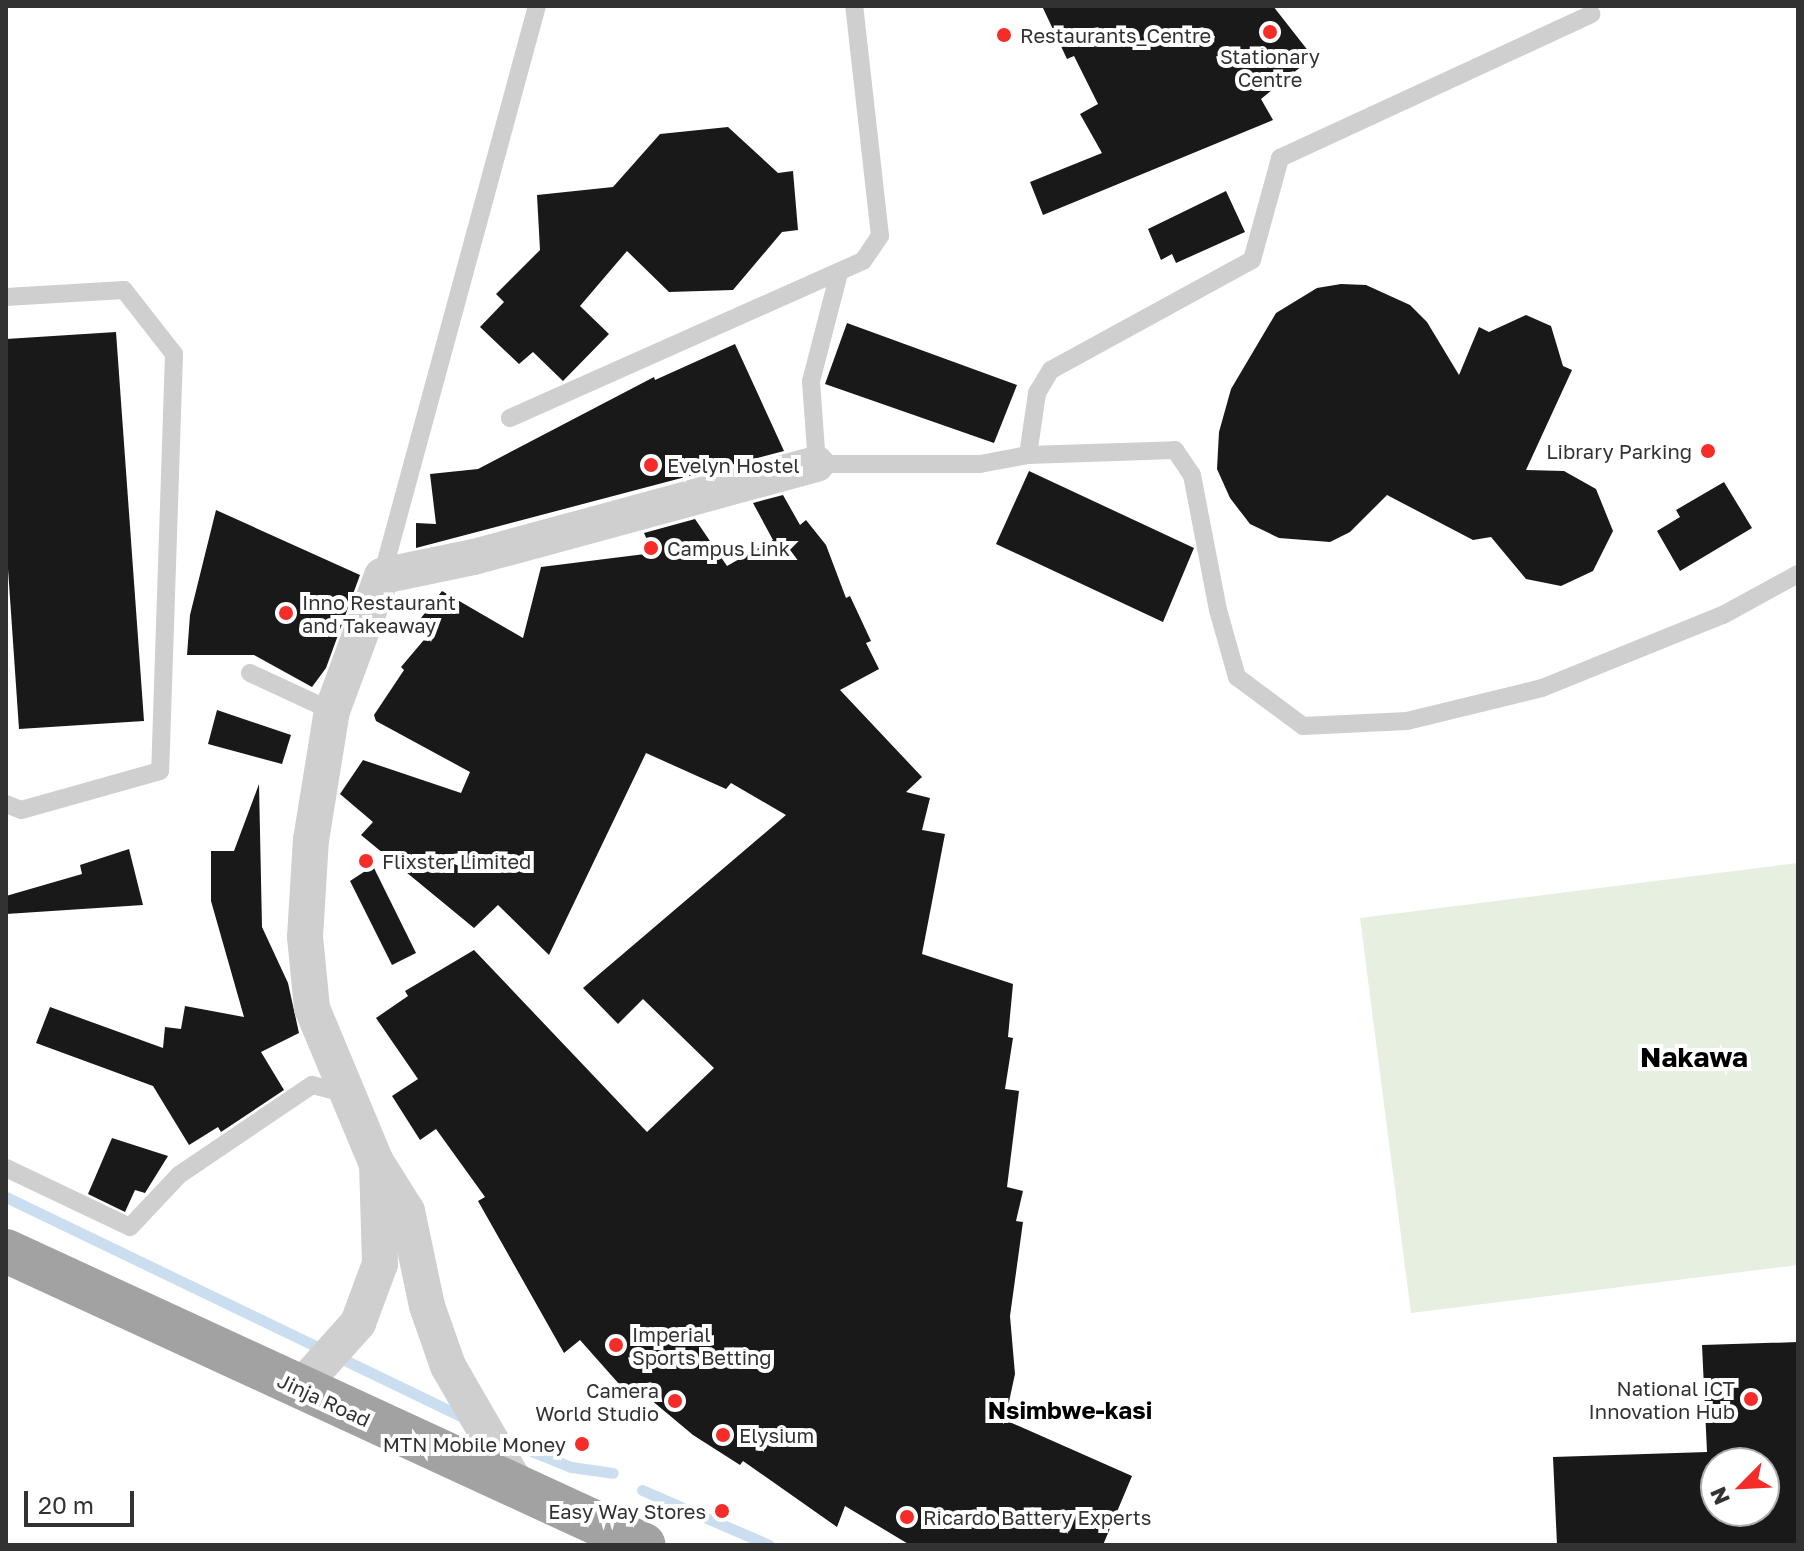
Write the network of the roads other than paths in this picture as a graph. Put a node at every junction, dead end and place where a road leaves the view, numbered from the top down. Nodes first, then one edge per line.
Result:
1 (537, 6) edge
2 (854, 6) edge
3 (1591, 14) dead end
4 (839, 273) junction
5 (6, 297) edge
6 (510, 418) dead end
7 (1028, 455) junction
8 (817, 464) junction
9 (1798, 574) edge
10 (382, 576) junction
11 (250, 673) dead end
12 (332, 711) junction
13 (6, 804) edge
14 (345, 1093) junction
15 (376, 1162) junction
16 (6, 1168) edge
17 (6, 1251) edge
18 (299, 1389) junction
19 (519, 1489) junction
20 (644, 1545) edge

1 - 10 lane
2 - 4 lane
3 - 7 lane
4 - 6 lane
4 - 8 lane
5 - 13 lane
7 - 8 lane
7 - 9 lane
8 - 10 street
10 - 12 street
11 - 12 lane
12 - 14 street
14 - 15 street
14 - 16 lane
15 - 18 street
15 - 19 street
17 - 18 highway, Jinja Road
18 - 19 highway, Jinja Road
19 - 20 highway, Jinja Road

